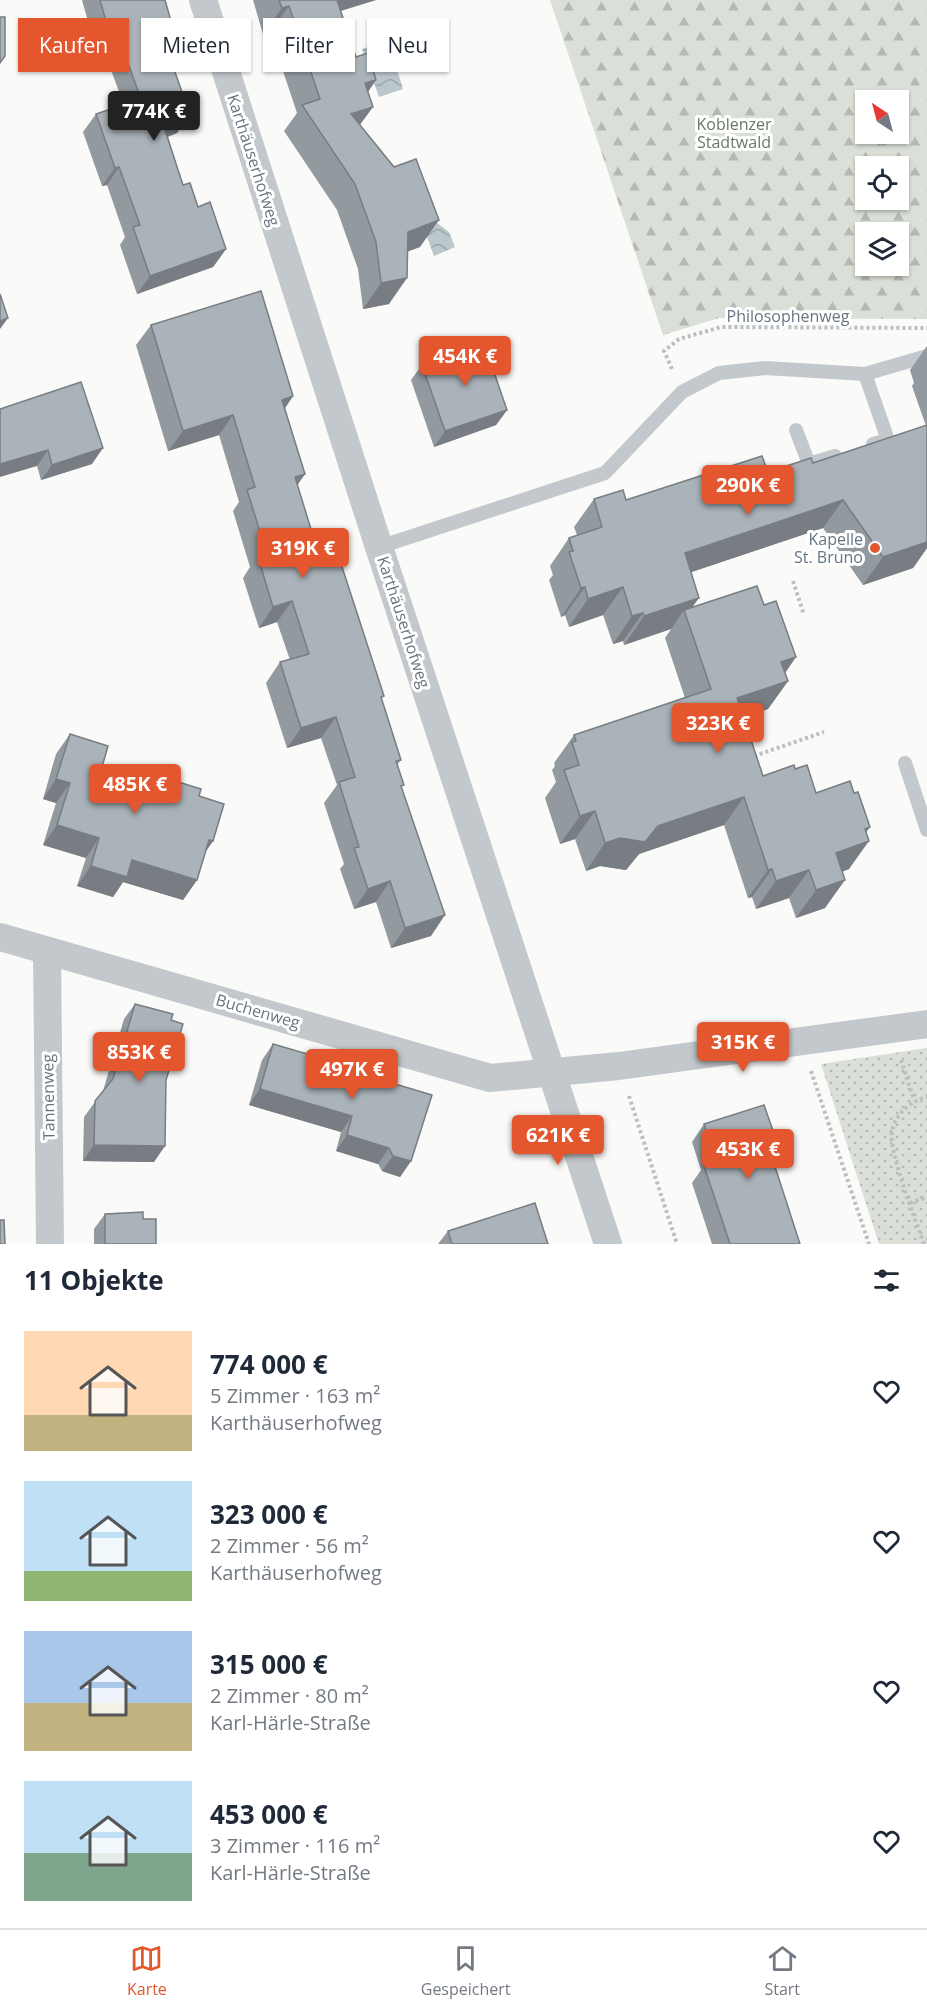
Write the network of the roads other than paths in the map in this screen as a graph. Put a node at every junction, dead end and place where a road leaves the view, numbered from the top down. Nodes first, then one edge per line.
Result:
1 (203, 0) edge
2 (927, 356) edge
3 (865, 374) junction
4 (796, 430) dead end
5 (379, 547) junction
6 (905, 763) dead end
7 (927, 830) edge
8 (0, 937) edge
9 (46, 951) junction
10 (927, 1024) edge
11 (553, 1073) junction
12 (50, 1244) edge
13 (608, 1244) edge

1 - 5 street, Karthäuserhofweg
2 - 3 lane
3 - 4 lane
3 - 5 lane
5 - 11 street, Karthäuserhofweg
6 - 7 lane
8 - 9 street, Buchenweg
9 - 11 street, Buchenweg
9 - 12 street, Tannenweg
10 - 11 street, Buchenweg
11 - 13 street, Karthäuserhofweg

